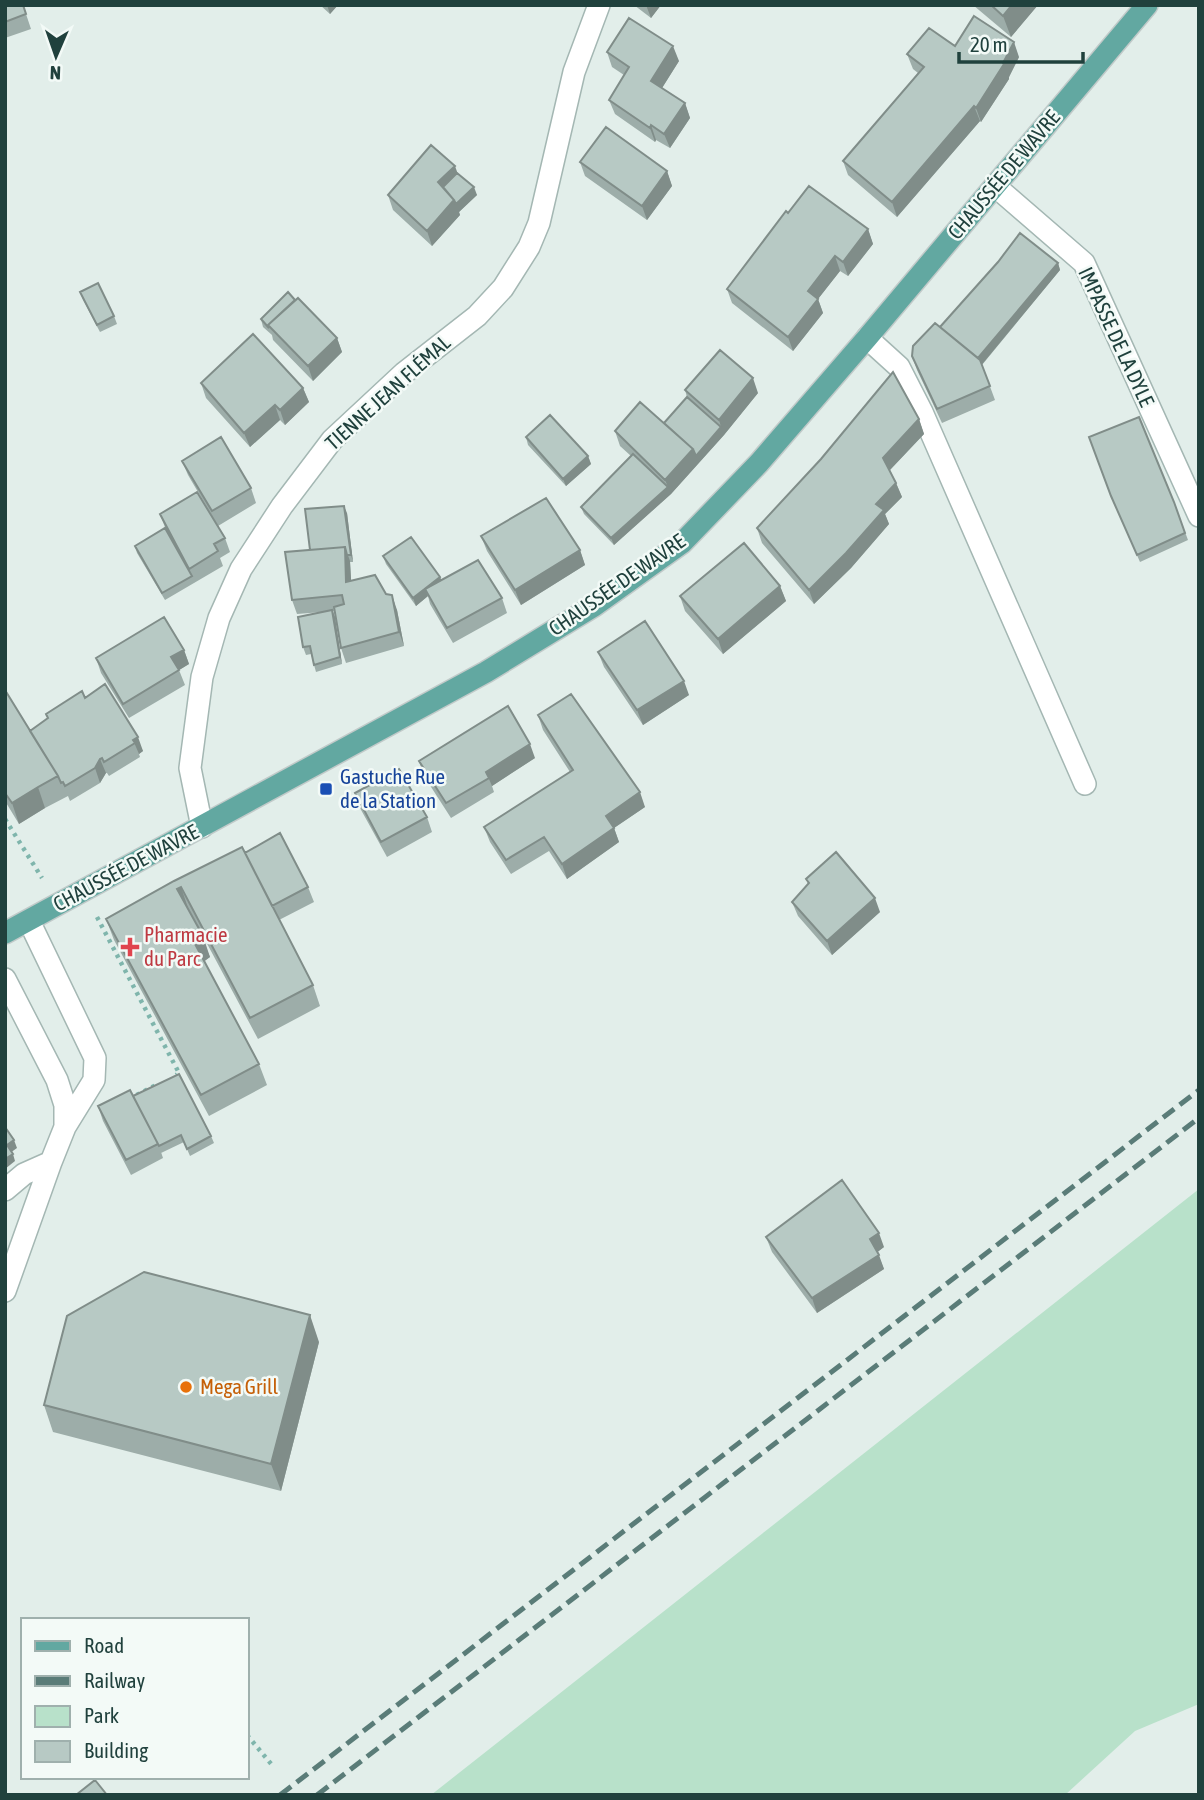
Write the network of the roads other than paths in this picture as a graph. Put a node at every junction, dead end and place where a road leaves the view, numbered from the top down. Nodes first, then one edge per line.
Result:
1 (599, 5) edge
2 (1147, 5) edge
3 (995, 186) junction
4 (867, 338) junction
5 (1199, 516) edge
6 (1085, 784) dead end
7 (202, 827) junction
8 (29, 920) junction
9 (5, 933) edge
10 (5, 979) edge
11 (65, 1127) junction
12 (51, 1162) junction
13 (5, 1191) edge
14 (5, 1291) edge

1 - 7 street, TIENNE JEAN FLÉMAL
2 - 3 main road, CHAUSSÉE DE WAVRE
3 - 4 main road, CHAUSSÉE DE WAVRE
3 - 5 street, IMPASSE DE LA DYLE
4 - 6 street
4 - 7 main road, CHAUSSÉE DE WAVRE
7 - 8 main road, CHAUSSÉE DE WAVRE
8 - 9 main road, CHAUSSÉE DE WAVRE
8 - 11 street
10 - 11 street
11 - 12 street
12 - 13 street
12 - 14 street

